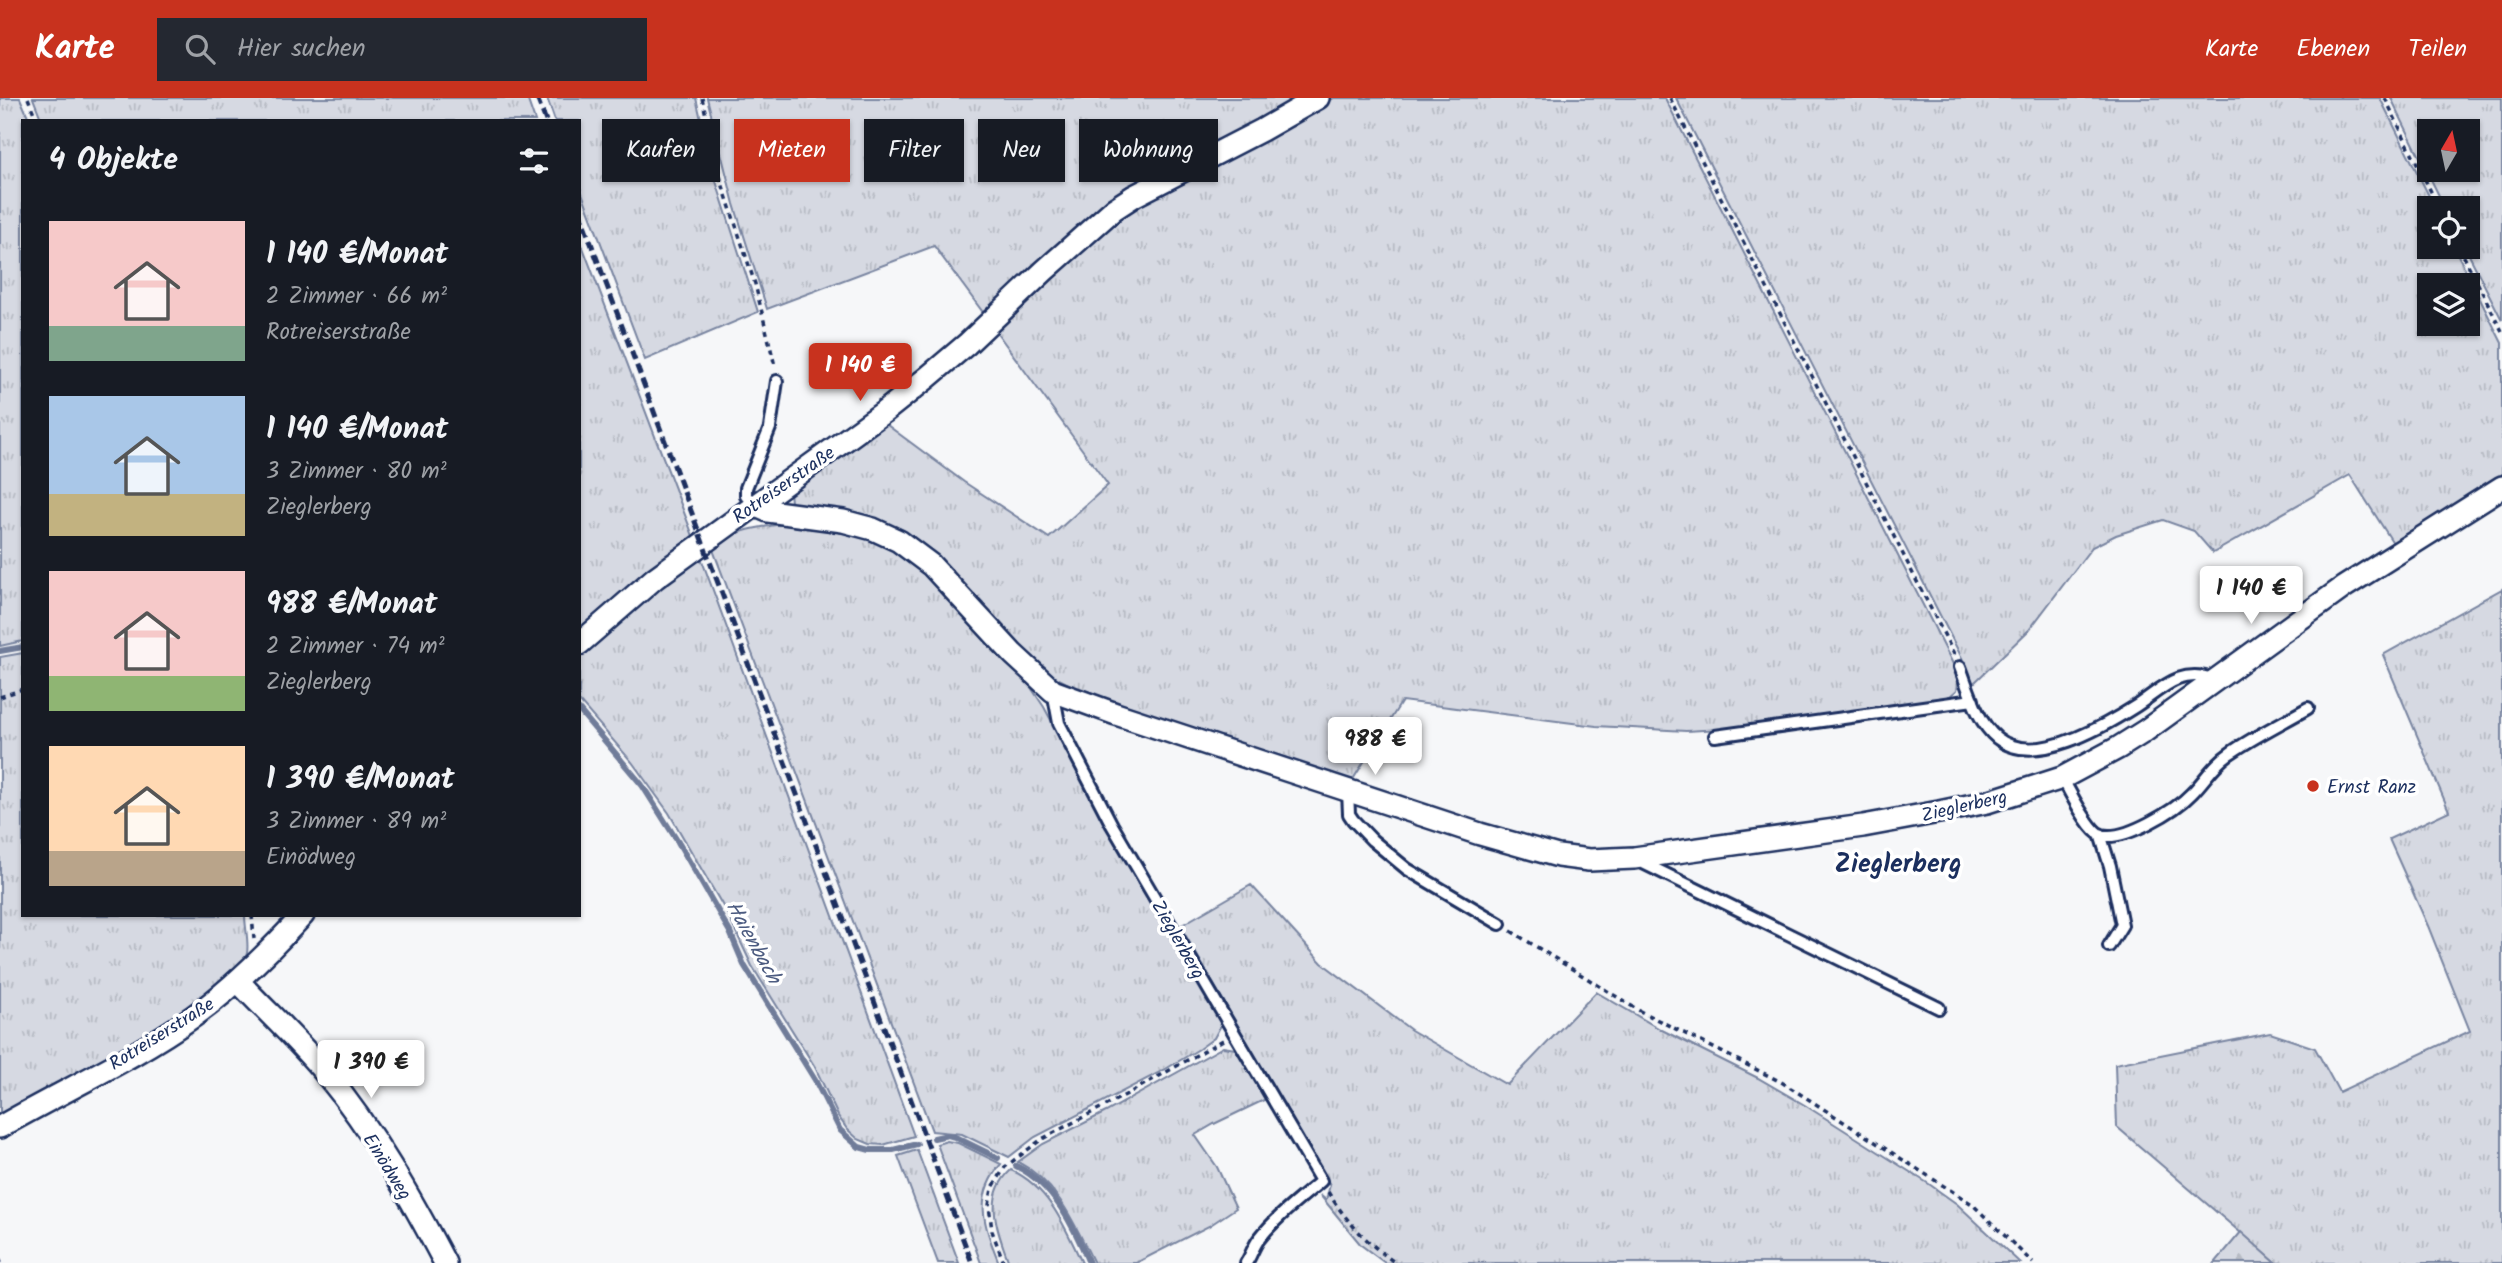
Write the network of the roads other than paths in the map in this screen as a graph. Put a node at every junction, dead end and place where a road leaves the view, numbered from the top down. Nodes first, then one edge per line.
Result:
1 (1318, 98) edge
2 (777, 381) road end
3 (2502, 487) edge
4 (754, 505) junction
5 (581, 642) edge
6 (1960, 667) road end
7 (2213, 679) junction
8 (1053, 691) junction
9 (1973, 700) junction
10 (2308, 708) dead end
11 (1715, 736) dead end
12 (2062, 778) junction
13 (1348, 791) junction
14 (2100, 834) junction
15 (1634, 858) junction
16 (301, 917) edge
17 (1500, 924) road end
18 (2109, 946) dead end
19 (238, 981) junction
20 (1940, 1008) dead end
21 (0, 1128) edge
22 (445, 1263) edge
23 (1246, 1263) edge

1 - 4 street, Rotreiserstraße
2 - 4 lane
3 - 7 street, Zieglerberg
4 - 5 street, Rotreiserstraße
4 - 8 street, Zieglerberg
6 - 9 lane
7 - 9 lane
7 - 12 street, Zieglerberg
8 - 13 street, Zieglerberg
8 - 23 lane, Zieglerberg
9 - 11 lane
10 - 14 lane
12 - 14 lane
12 - 15 street, Zieglerberg
13 - 15 street, Zieglerberg
13 - 17 lane
14 - 18 lane
15 - 20 lane
16 - 19 street, Rotreiserstraße
19 - 21 street, Rotreiserstraße
19 - 22 street, Einödweg

